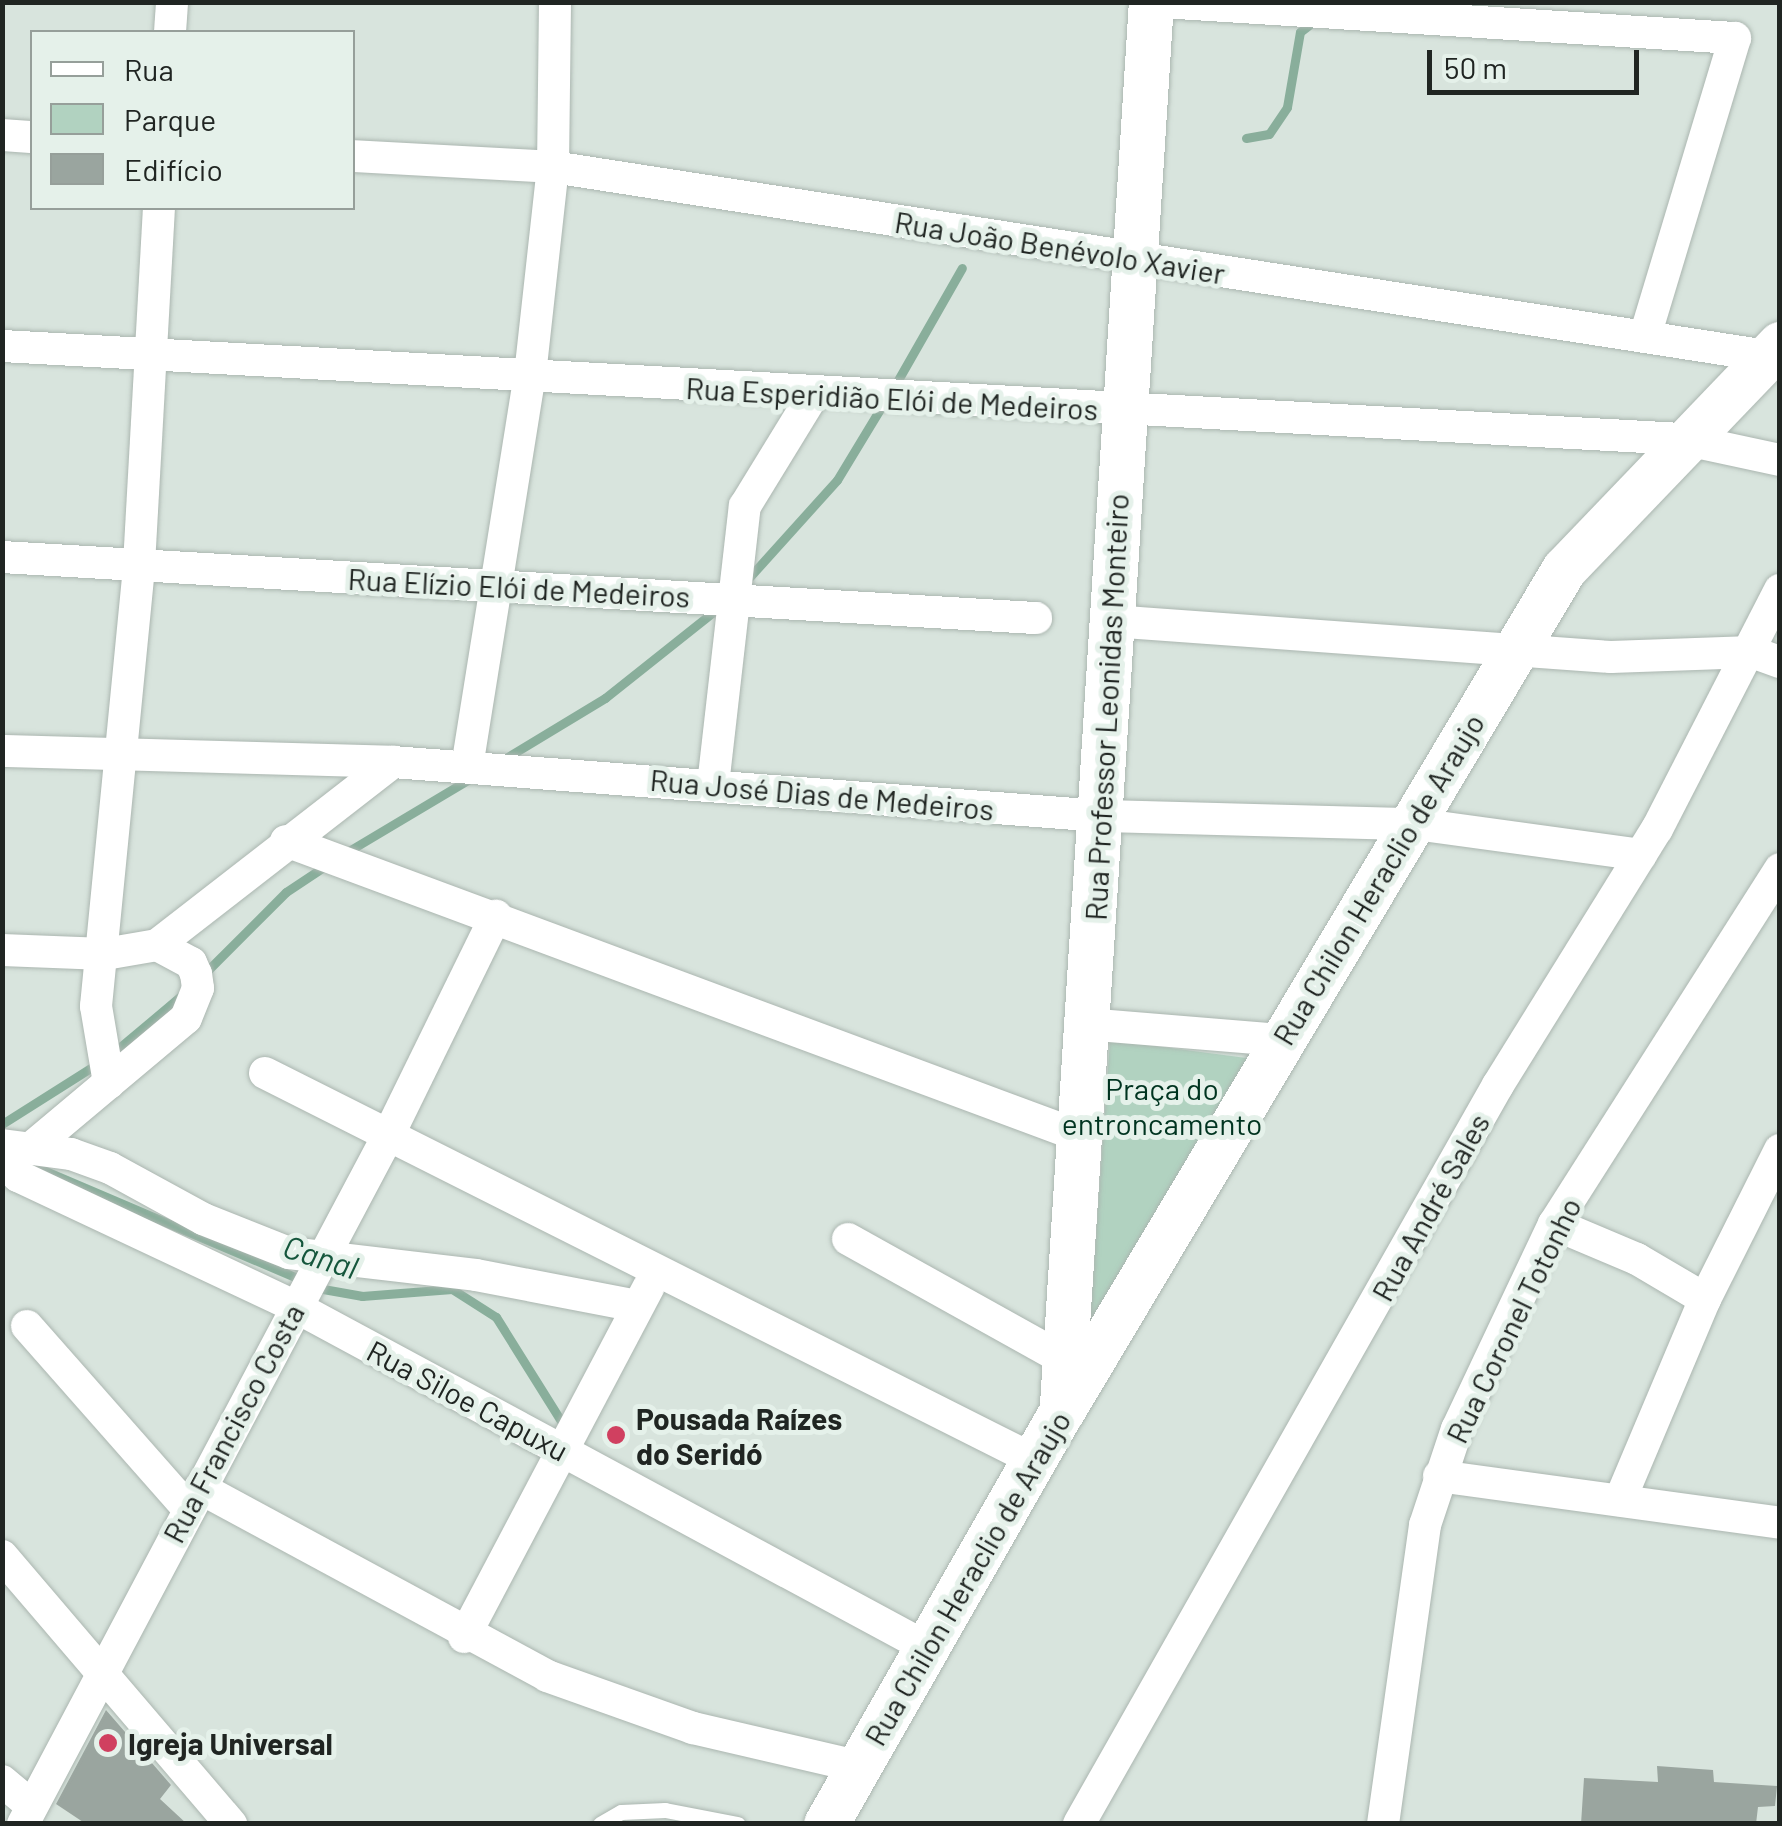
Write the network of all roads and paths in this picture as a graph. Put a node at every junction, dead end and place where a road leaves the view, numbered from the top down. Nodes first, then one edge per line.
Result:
1 (172, 2) edge
2 (554, 2) edge
3 (1152, 2) edge
4 (1162, 2) edge
5 (170, 30) edge
6 (2, 134) edge
7 (30, 136) edge
8 (355, 156) edge
9 (553, 167) junction
10 (158, 210) edge
11 (1130, 258) junction
12 (1645, 336) junction
13 (2, 346) edge
14 (1773, 350) edge
15 (150, 355) junction
16 (530, 376) junction
17 (813, 394) junction
18 (1124, 411) junction
19 (1682, 439) junction
20 (1780, 460) edge
21 (2, 557) edge
22 (139, 565) junction
23 (496, 586) junction
24 (1780, 590) edge
25 (734, 599) junction
26 (1036, 618) dead end
27 (1111, 621) junction
28 (1514, 648) junction
29 (1766, 657) edge
30 (2, 752) edge
31 (118, 758) junction
32 (392, 762) junction
33 (467, 768) junction
34 (713, 785) junction
35 (1102, 816) junction
36 (1416, 824) junction
37 (286, 841) junction
38 (1640, 855) junction
39 (1780, 868) edge
40 (496, 916) junction
41 (157, 944) junction
42 (2, 950) edge
43 (105, 954) junction
44 (1086, 1024) junction
45 (1282, 1040) junction
46 (265, 1074) dead end
47 (109, 1083) junction
48 (390, 1132) junction
49 (1077, 1134) junction
50 (1780, 1150) edge
51 (12, 1151) edge
52 (1554, 1224) junction
53 (848, 1239) dead end
54 (318, 1260) junction
55 (660, 1267) junction
56 (1705, 1299) junction
57 (294, 1306) junction
58 (637, 1306) junction
59 (28, 1326) dead end
60 (1064, 1358) junction
61 (1062, 1411) junction
62 (564, 1452) junction
63 (1036, 1461) junction
64 (1439, 1476) junction
65 (194, 1499) junction
66 (1620, 1500) junction
67 (1780, 1523) edge
68 (2, 1556) edge
69 (464, 1637) junction
70 (930, 1648) junction
71 (98, 1674) junction
72 (860, 1767) junction
73 (2, 1780) edge
74 (28, 1815) edge
75 (231, 1824) edge
76 (600, 1824) edge
77 (738, 1824) edge
78 (826, 1824) edge
79 (1079, 1824) edge
80 (1383, 1824) edge

1 - 5 street
2 - 9 street
3 - 11 main road, Rua Professor Leonidas Monteiro
4 - 12 street
6 - 7 street
8 - 9 street, Rua João Benévolo Xavier
9 - 11 street, Rua João Benévolo Xavier
9 - 16 street
10 - 15 street
11 - 12 street, Rua João Benévolo Xavier
11 - 18 main road, Rua Professor Leonidas Monteiro
12 - 14 street, Rua João Benévolo Xavier
13 - 15 street, Rua Esperidião Elói de Medeiros
14 - 19 main road, Rua Chilon Heraclio de Araujo
15 - 16 street, Rua Esperidião Elói de Medeiros
15 - 22 street
16 - 17 street, Rua Esperidião Elói de Medeiros
16 - 23 street
17 - 18 street, Rua Esperidião Elói de Medeiros
17 - 25 street
18 - 19 street, Rua Esperidião Elói de Medeiros
18 - 27 main road, Rua Professor Leonidas Monteiro
19 - 20 street, Rua Esperidião Elói de Medeiros
19 - 28 main road, Rua Chilon Heraclio de Araujo
21 - 22 street, Rua Elízio Elói de Medeiros
22 - 23 street, Rua Elízio Elói de Medeiros
22 - 31 street
23 - 25 street, Rua Elízio Elói de Medeiros
23 - 33 street
24 - 29 street, Rua André Sales
25 - 26 street, Rua Elízio Elói de Medeiros
25 - 34 street
27 - 28 street
27 - 35 main road, Rua Professor Leonidas Monteiro
28 - 29 street
28 - 36 main road, Rua Chilon Heraclio de Araujo
29 - 38 street, Rua André Sales
30 - 31 street, Rua José Dias de Medeiros
31 - 32 street, Rua José Dias de Medeiros
31 - 43 street
32 - 33 street, Rua José Dias de Medeiros
32 - 37 street
33 - 34 street, Rua José Dias de Medeiros
34 - 35 street, Rua José Dias de Medeiros
35 - 36 street, Rua José Dias de Medeiros
35 - 44 main road, Rua Professor Leonidas Monteiro
36 - 38 street, Rua José Dias de Medeiros
36 - 45 main road, Rua Chilon Heraclio de Araujo
37 - 40 street
37 - 41 street
38 - 79 street, Rua André Sales
39 - 52 street, Rua Coronel Totonho
40 - 48 street, Rua Francisco Costa
40 - 49 street
41 - 43 street
41 - 47 street
42 - 43 street
43 - 47 street
44 - 45 street
44 - 49 main road, Rua Professor Leonidas Monteiro
45 - 61 main road, Rua Chilon Heraclio de Araujo
46 - 48 street
47 - 51 street
48 - 54 street, Rua Francisco Costa
48 - 55 street
49 - 60 main road, Rua Professor Leonidas Monteiro
50 - 56 street
51 - 54 street
51 - 57 street, Rua Siloe Capuxu
52 - 56 street
52 - 64 street, Rua Coronel Totonho
53 - 60 street
54 - 57 street, Rua Francisco Costa
54 - 58 street
55 - 58 street
55 - 63 street
56 - 66 street
57 - 62 street, Rua Siloe Capuxu
57 - 65 street, Rua Francisco Costa
58 - 62 street
59 - 65 street
60 - 61 main road, Rua Professor Leonidas Monteiro
61 - 63 main road, Rua Chilon Heraclio de Araujo
62 - 69 street
62 - 70 street, Rua Siloe Capuxu
63 - 70 main road, Rua Chilon Heraclio de Araujo
64 - 66 street
64 - 80 street, Rua Coronel Totonho
65 - 69 street
65 - 71 street, Rua Francisco Costa
66 - 67 street
68 - 71 street
69 - 72 street
70 - 72 main road, Rua Chilon Heraclio de Araujo
71 - 74 street, Rua Francisco Costa
71 - 75 street
72 - 78 main road, Rua Chilon Heraclio de Araujo
73 - 74 street
76 - 77 lane

